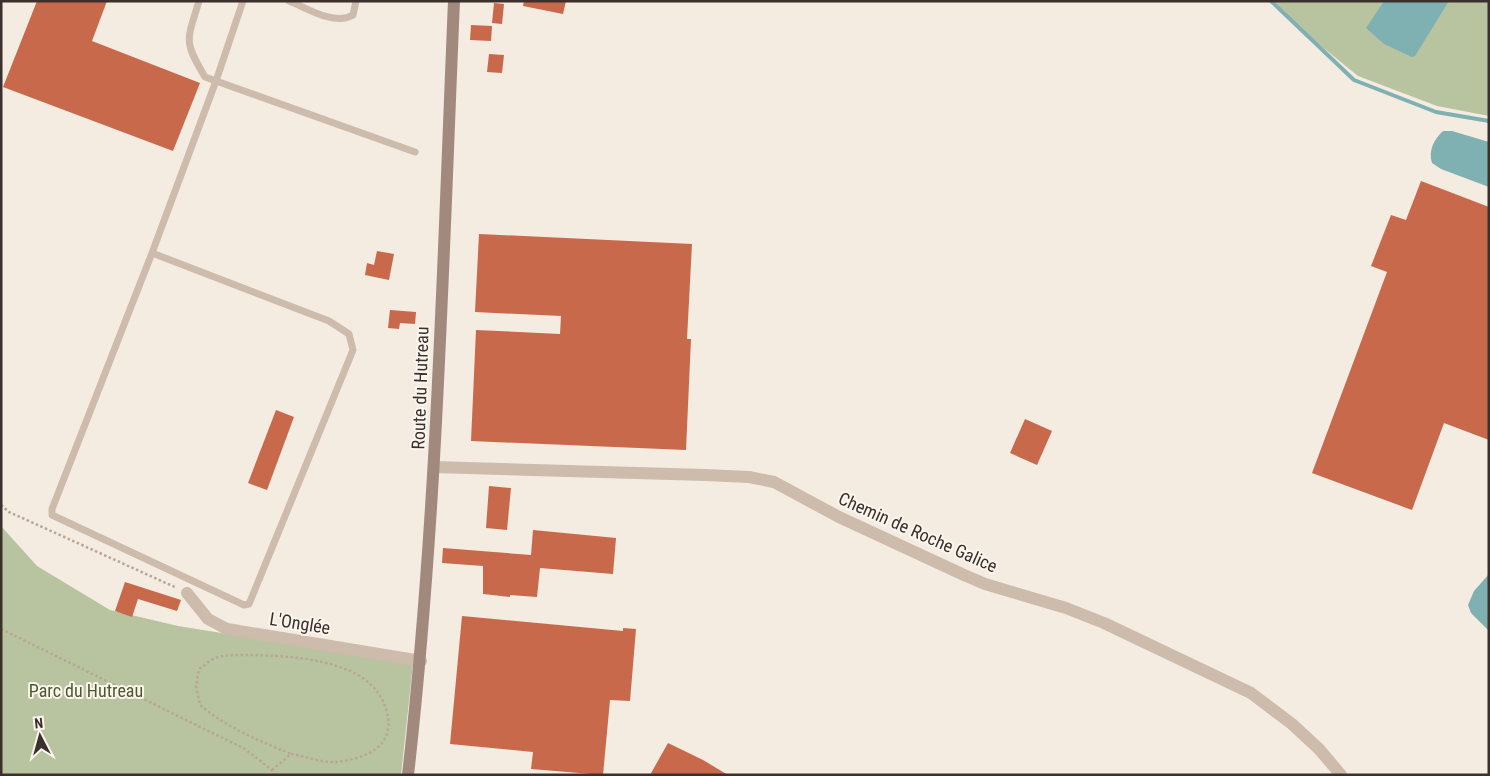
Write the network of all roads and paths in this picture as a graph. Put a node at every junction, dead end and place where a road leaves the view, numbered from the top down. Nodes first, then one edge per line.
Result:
1 (199, 1) edge
2 (243, 1) edge
3 (289, 1) edge
4 (356, 1) edge
5 (454, 1) edge
6 (216, 81) junction
7 (415, 152) dead end
8 (152, 253) junction
9 (434, 467) junction
10 (1, 506) edge
11 (187, 593) joint
12 (1, 629) edge
13 (421, 661) junction
14 (291, 754) junction
15 (272, 770) junction
16 (274, 775) edge
17 (408, 775) edge
18 (1341, 775) edge

1 - 6 lane
2 - 6 lane
3 - 4 lane
5 - 9 street, Route du Hutreau
6 - 7 lane
6 - 8 lane
8 - 8 lane
9 - 13 street, Route du Hutreau
9 - 18 street, Chemin de Roche Galice
10 - 11 path
11 - 13 street, L'Onglée
12 - 15 path
13 - 17 street, Route du Hutreau
14 - 14 path
14 - 15 path
15 - 16 path

